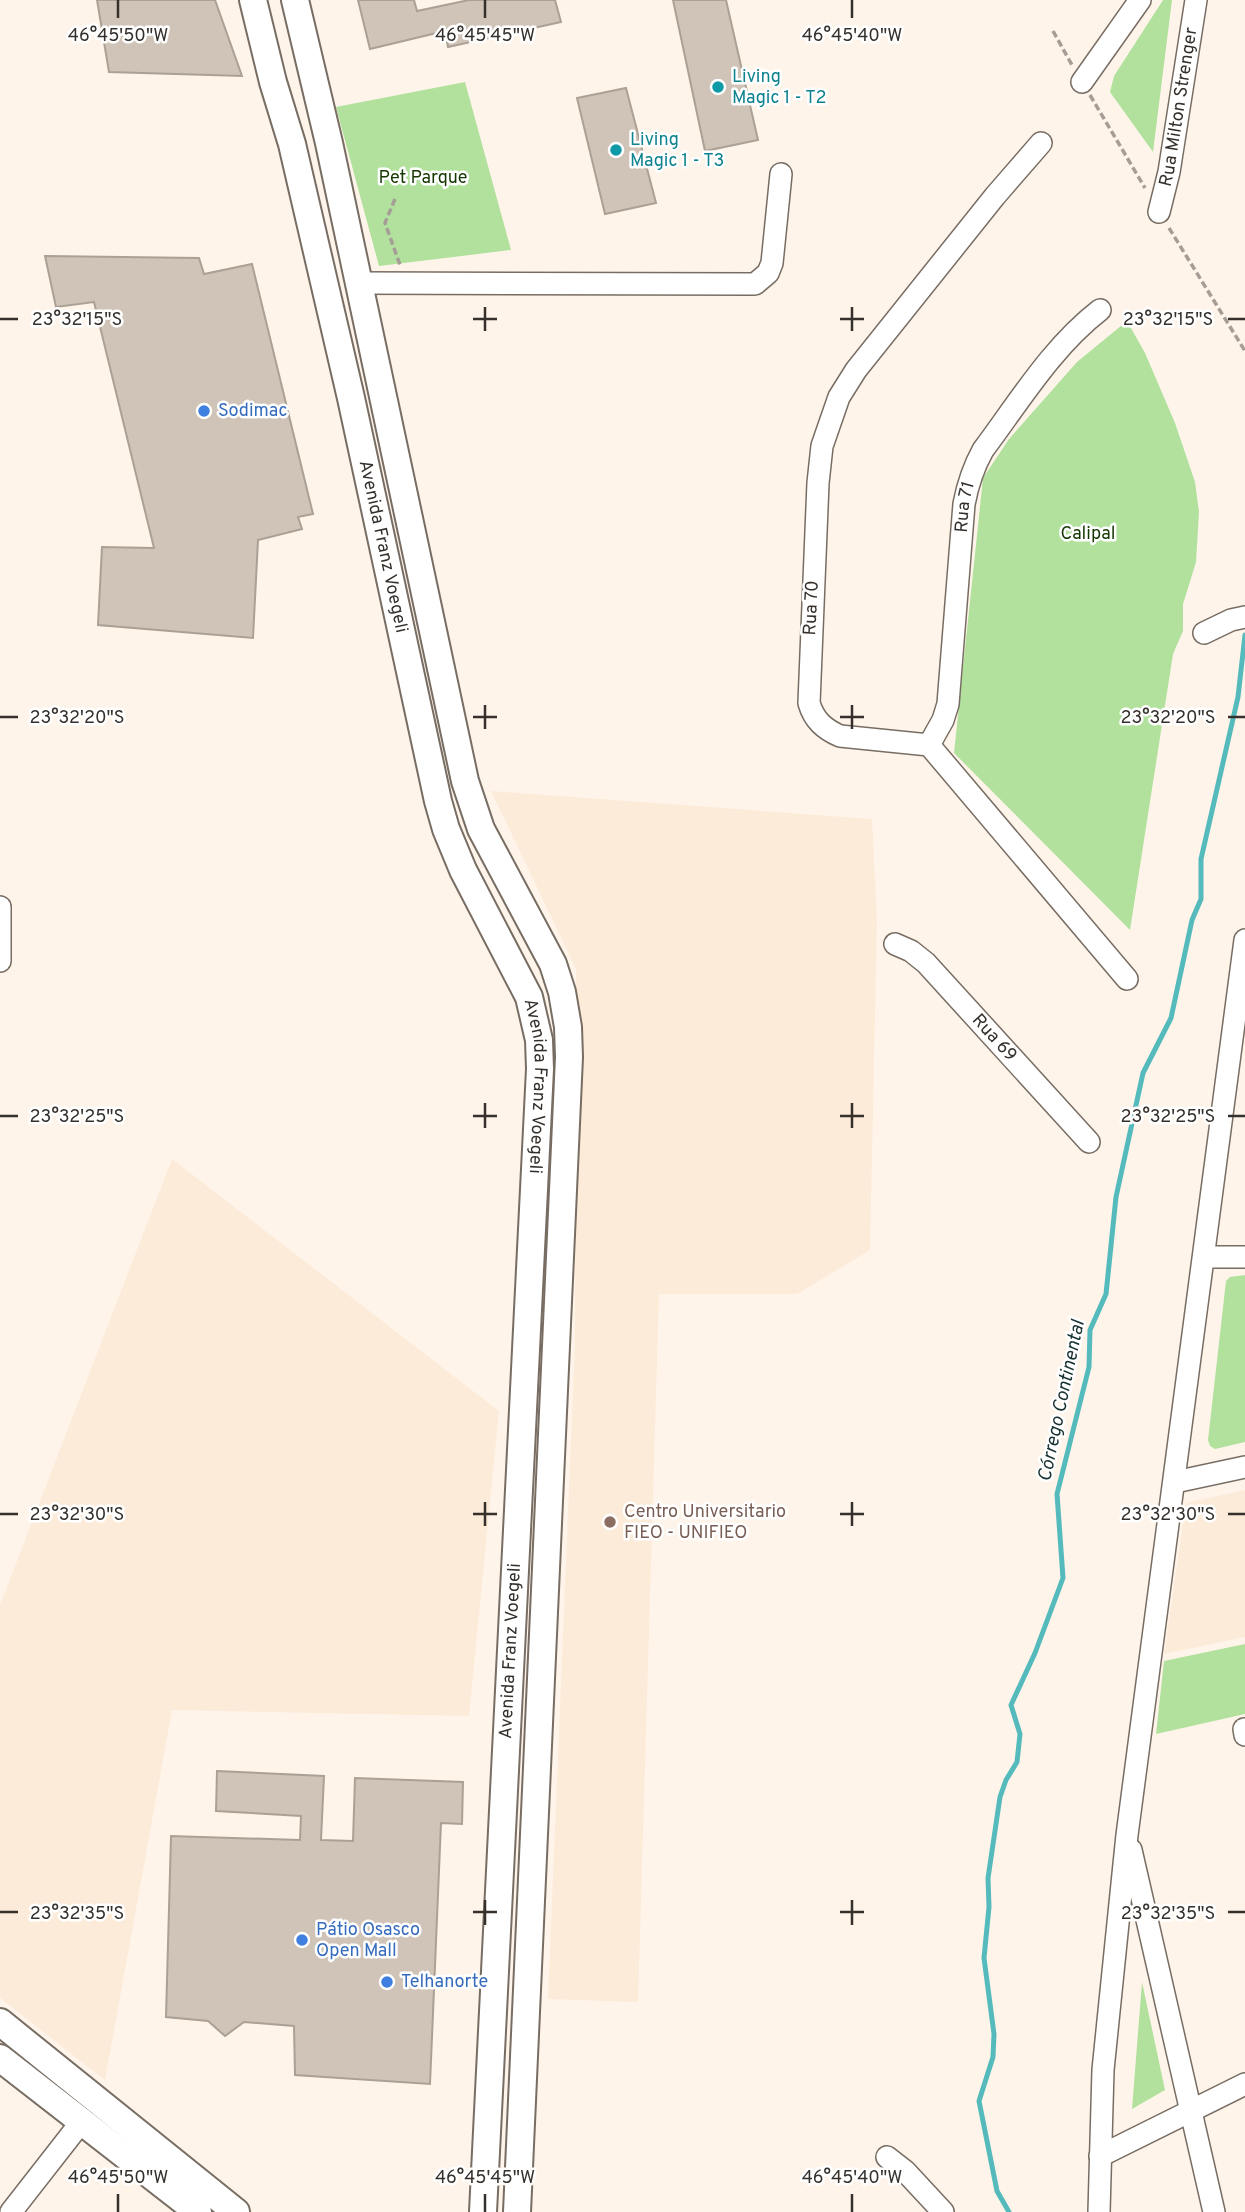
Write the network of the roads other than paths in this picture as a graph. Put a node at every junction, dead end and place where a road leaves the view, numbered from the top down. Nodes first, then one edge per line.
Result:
1 (253, 0) edge
2 (295, 0) edge
3 (1140, 0) edge
4 (1196, 0) edge
5 (1082, 82) dead end
6 (1041, 143) dead end
7 (292, 144) junction
8 (329, 144) junction
9 (780, 174) dead end
10 (1159, 212) dead end
11 (359, 283) junction
12 (1100, 310) dead end
13 (1245, 617) edge
14 (1204, 634) dead end
15 (409, 668) junction
16 (453, 730) junction
17 (929, 745) junction
18 (0, 907) edge
19 (1245, 940) edge
20 (895, 944) dead end
21 (547, 951) junction
22 (0, 961) edge
23 (1127, 979) dead end
24 (523, 986) junction
25 (561, 988) junction
26 (1089, 1142) dead end
27 (1204, 1257) junction
28 (1245, 1257) edge
29 (1245, 1467) edge
30 (1175, 1482) junction
31 (1127, 1835) junction
32 (0, 2022) edge
33 (0, 2058) edge
34 (1245, 2084) edge
35 (1191, 2110) junction
36 (82, 2120) junction
37 (1100, 2156) junction
38 (887, 2157) dead end
39 (485, 2173) junction
40 (519, 2174) junction
41 (8, 2206) edge
42 (198, 2212) edge
43 (236, 2212) edge
44 (483, 2212) edge
45 (517, 2212) edge
46 (943, 2212) edge
47 (1099, 2212) edge
48 (1214, 2212) edge

1 - 7 main road, Avenida Franz Voegeli
2 - 8 main road, Avenida Franz Voegeli
3 - 5 street
4 - 10 street, Rua Milton Strenger
6 - 17 street, Rua 70
7 - 8 main road
7 - 15 main road, Avenida Franz Voegeli
8 - 11 main road, Avenida Franz Voegeli
9 - 11 street
11 - 16 main road, Avenida Franz Voegeli
12 - 17 street, Rua 71
13 - 14 street
15 - 16 main road
15 - 24 main road, Avenida Franz Voegeli
16 - 21 main road, Avenida Franz Voegeli
17 - 23 street
18 - 22 street
19 - 27 street
20 - 26 street, Rua 69
21 - 24 main road
21 - 25 main road, Avenida Franz Voegeli
24 - 25 main road
24 - 39 main road, Avenida Franz Voegeli
25 - 40 main road, Avenida Franz Voegeli
27 - 28 street
27 - 30 street
29 - 30 street
30 - 31 street
31 - 35 street
31 - 37 street
32 - 43 main road
33 - 36 main road
34 - 35 street
35 - 37 street
35 - 48 street
36 - 41 street
36 - 42 main road
37 - 47 street
38 - 46 street
39 - 40 main road
39 - 44 main road, Avenida Franz Voegeli
40 - 45 main road, Avenida Franz Voegeli

